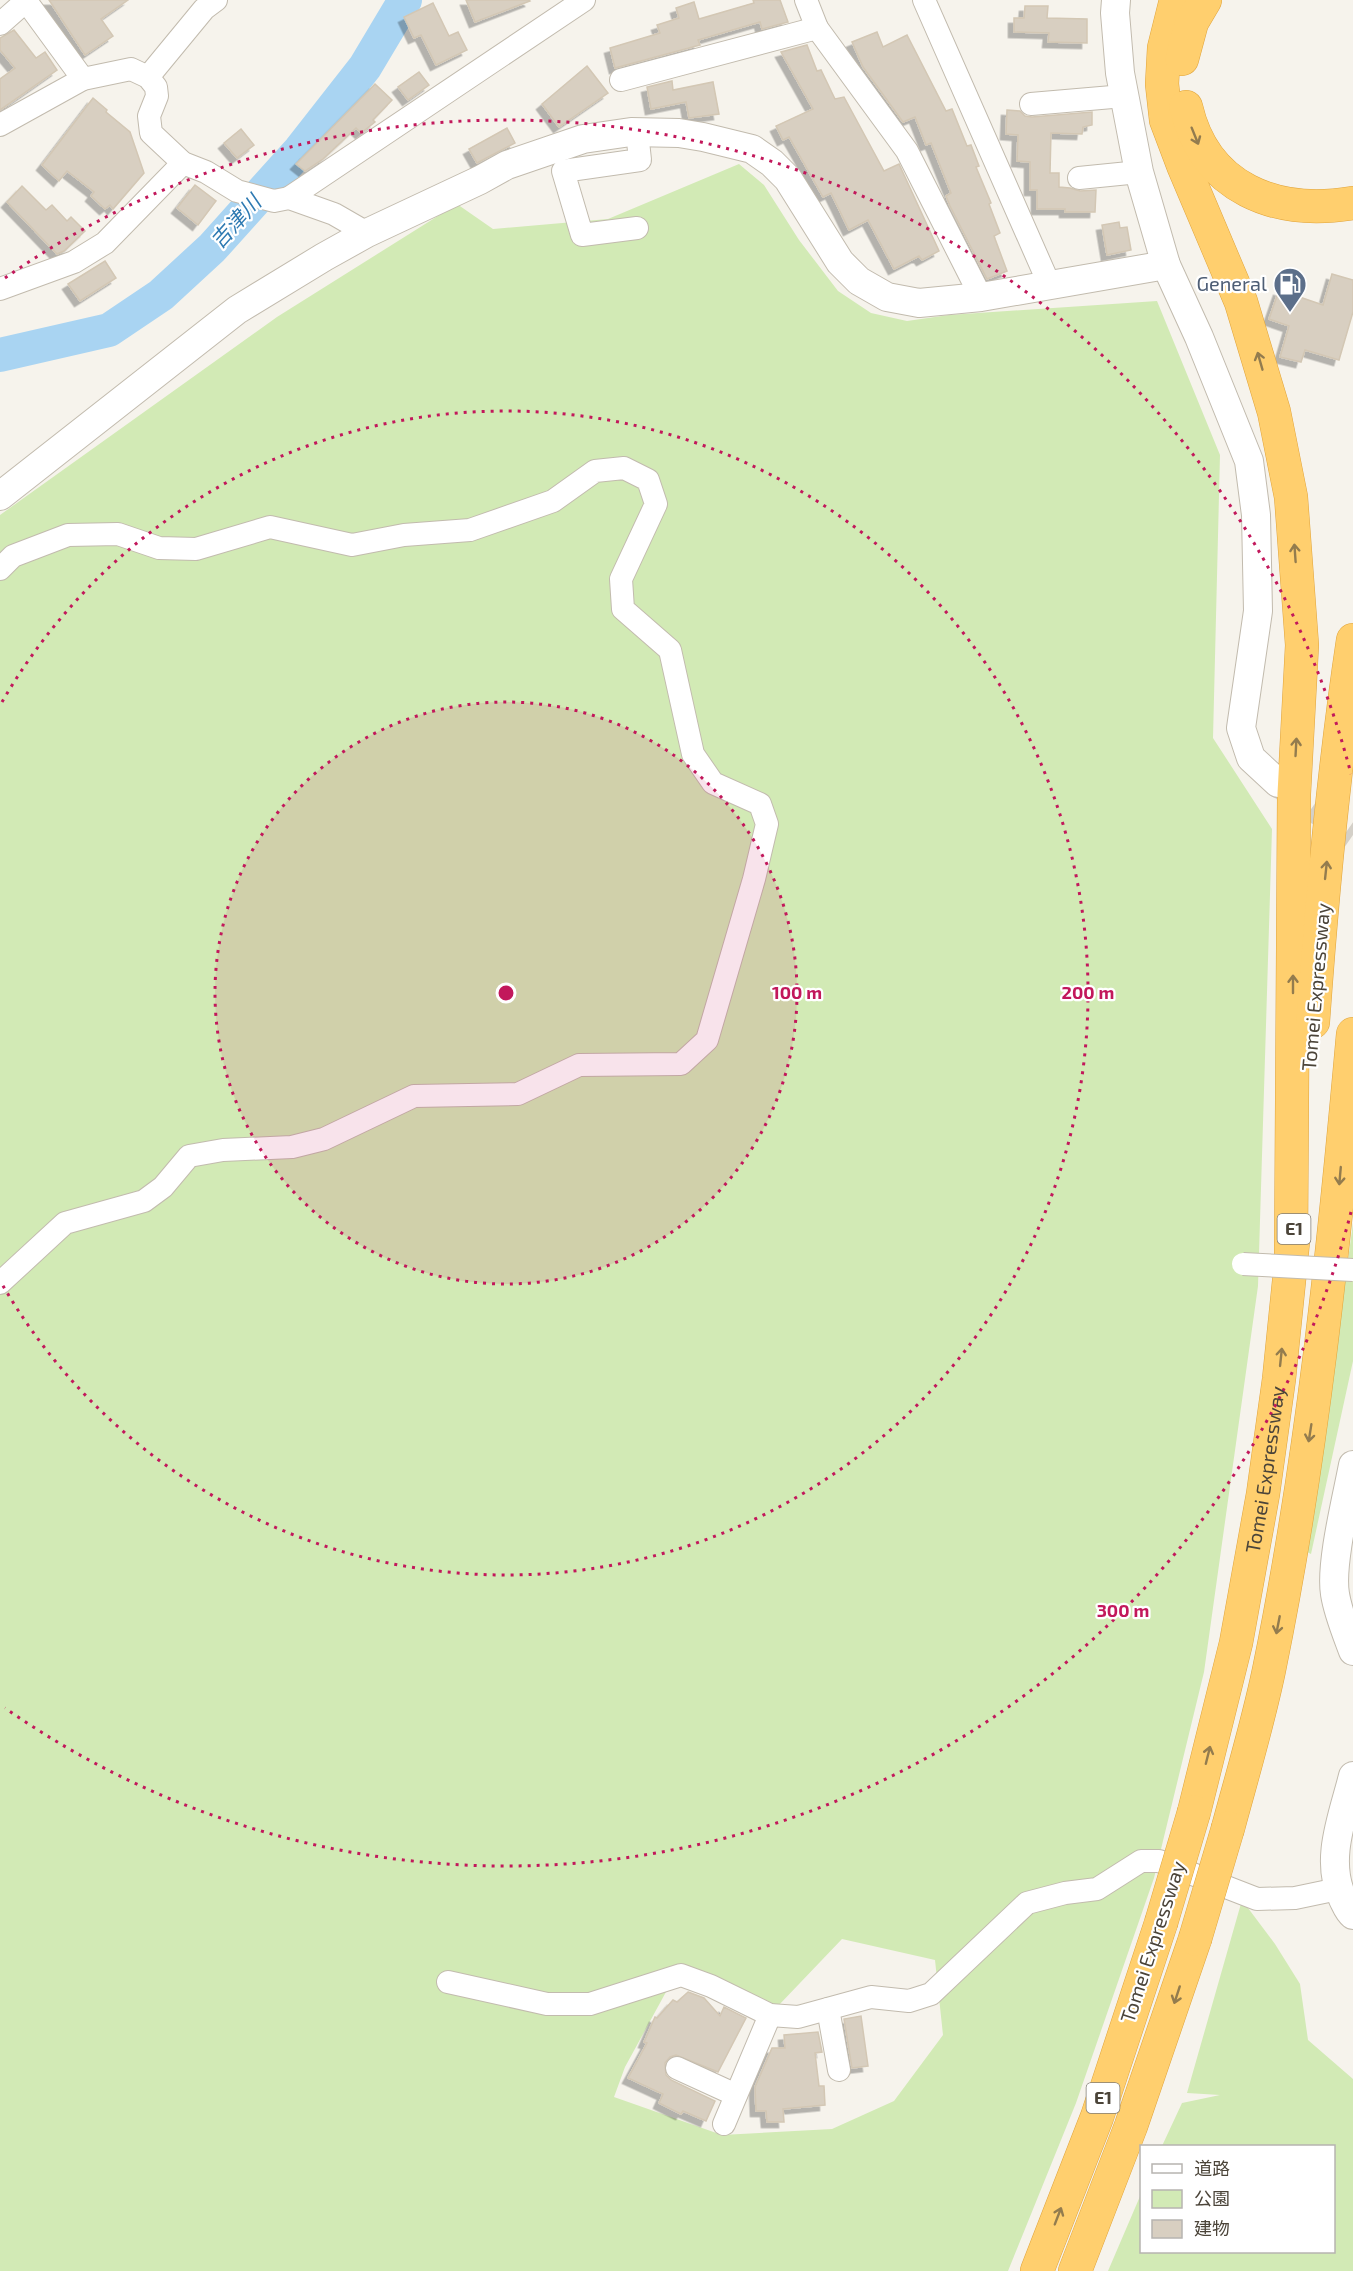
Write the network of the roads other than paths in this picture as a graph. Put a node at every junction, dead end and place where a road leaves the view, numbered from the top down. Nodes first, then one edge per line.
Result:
1 (216, 0) edge
2 (584, 0) edge
3 (806, 0) edge
4 (924, 0) edge
5 (1116, 0) edge
6 (1176, 0) edge
7 (1205, 0) edge
8 (0, 24) edge
9 (817, 28) junction
10 (148, 77) junction
11 (84, 79) junction
12 (621, 80) dead end
13 (1124, 96) junction
14 (1031, 104) dead end
15 (0, 125) edge
16 (637, 132) junction
17 (183, 163) junction
18 (1138, 172) junction
19 (1079, 178) dead end
20 (289, 198) junction
21 (1353, 203) edge
22 (637, 228) dead end
23 (367, 233) junction
24 (1166, 265) junction
25 (1050, 286) junction
26 (0, 289) edge
27 (981, 297) junction
28 (0, 496) edge
29 (0, 569) edge
30 (1353, 640) edge
31 (1278, 783) tunnel mouth
32 (1353, 1035) edge
33 (1291, 1253) junction
34 (1243, 1264) dead end
35 (1353, 1270) edge
36 (0, 1283) edge
37 (1353, 1465) edge
38 (1353, 1651) edge
39 (1353, 1776) edge
40 (1338, 1889) junction
41 (1353, 1915) edge
42 (448, 1982) dead end
43 (828, 2009) junction
44 (770, 2016) junction
45 (677, 2068) dead end
46 (839, 2070) dead end
47 (736, 2095) junction
48 (724, 2124) dead end
49 (1037, 2271) edge
50 (1075, 2271) edge

1 - 10 street
2 - 20 street
3 - 9 street
4 - 25 street
5 - 13 street
33 -> 6 highway
7 -> 21 highway
8 - 11 street
9 - 12 street
9 - 27 street
10 - 11 street
10 - 17 street
11 - 15 street
13 - 14 street
13 - 18 street
16 - 22 street
16 - 23 street
16 - 27 street
17 - 20 street
17 - 26 street
18 - 19 street
18 - 24 street
20 - 23 street
23 - 28 street
24 - 25 street
24 - 31 street
25 - 27 street
29 - 36 street
33 -> 30 highway, Tomei Expressway / E1
32 -> 50 highway, Tomei Expressway / E1, bridge
49 -> 33 highway, Tomei Expressway / E1, bridge
34 - 35 street, bridge
37 - 38 street
39 - 40 street
40 - 41 street
40 - 43 street
42 - 44 street
43 - 44 street
43 - 46 street
44 - 47 street
45 - 47 street
47 - 48 street

